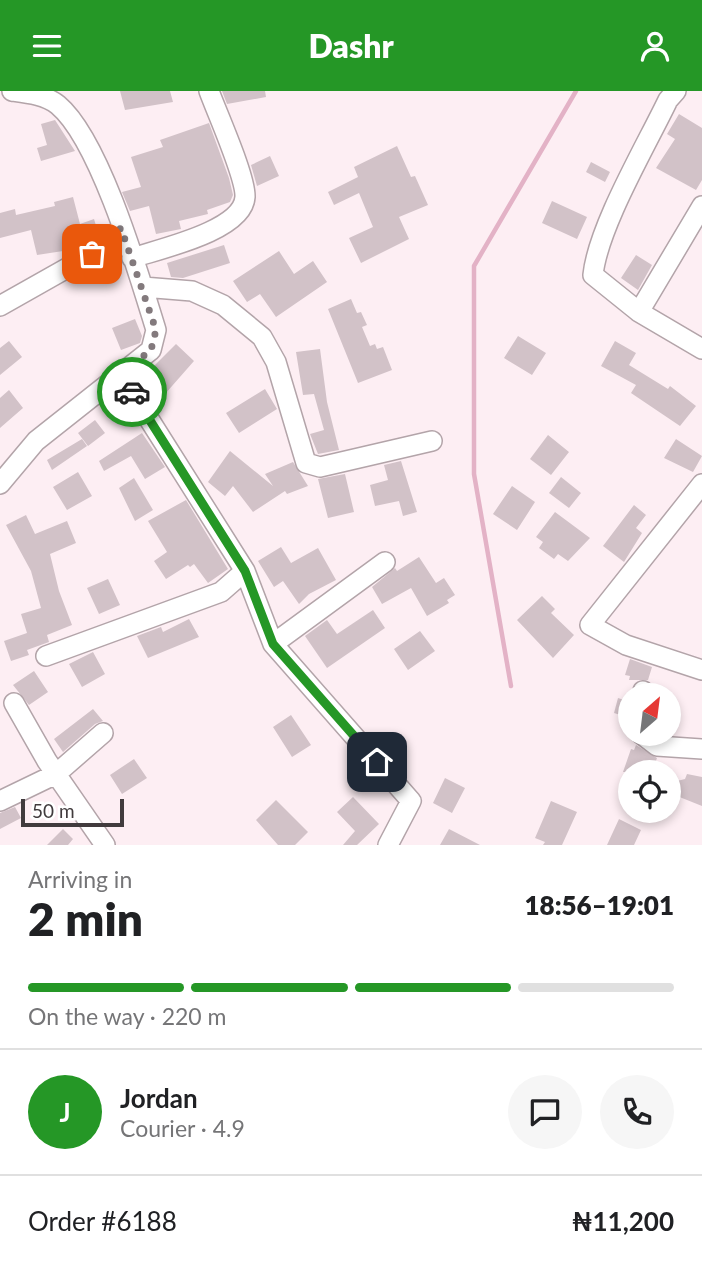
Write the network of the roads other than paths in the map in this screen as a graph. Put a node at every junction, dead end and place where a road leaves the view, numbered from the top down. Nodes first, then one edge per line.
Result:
1 (12, 91) edge
2 (209, 91) edge
3 (676, 91) edge
4 (702, 206) edge
5 (121, 228) junction
6 (132, 258) junction
7 (143, 287) junction
8 (0, 306) edge
9 (639, 312) junction
10 (702, 349) edge
11 (117, 377) junction
12 (432, 441) dead end
13 (0, 484) edge
14 (702, 484) edge
15 (385, 562) dead end
16 (245, 571) junction
17 (273, 644) junction
18 (46, 656) dead end
19 (702, 670) edge
20 (14, 703) dead end
21 (103, 733) dead end
22 (657, 746) edge
23 (702, 749) edge
24 (56, 774) junction
25 (0, 801) edge
26 (105, 845) edge
27 (387, 845) edge

1 - 5 street
2 - 6 street
3 - 9 street
4 - 9 street
5 - 6 street
5 - 8 street
6 - 7 street
7 - 11 street
7 - 12 street
9 - 10 street
11 - 13 street
11 - 16 street
14 - 19 street
15 - 17 street
16 - 17 street
16 - 18 street
17 - 27 street
20 - 24 street
21 - 24 street
22 - 23 street
24 - 25 street
24 - 26 street

